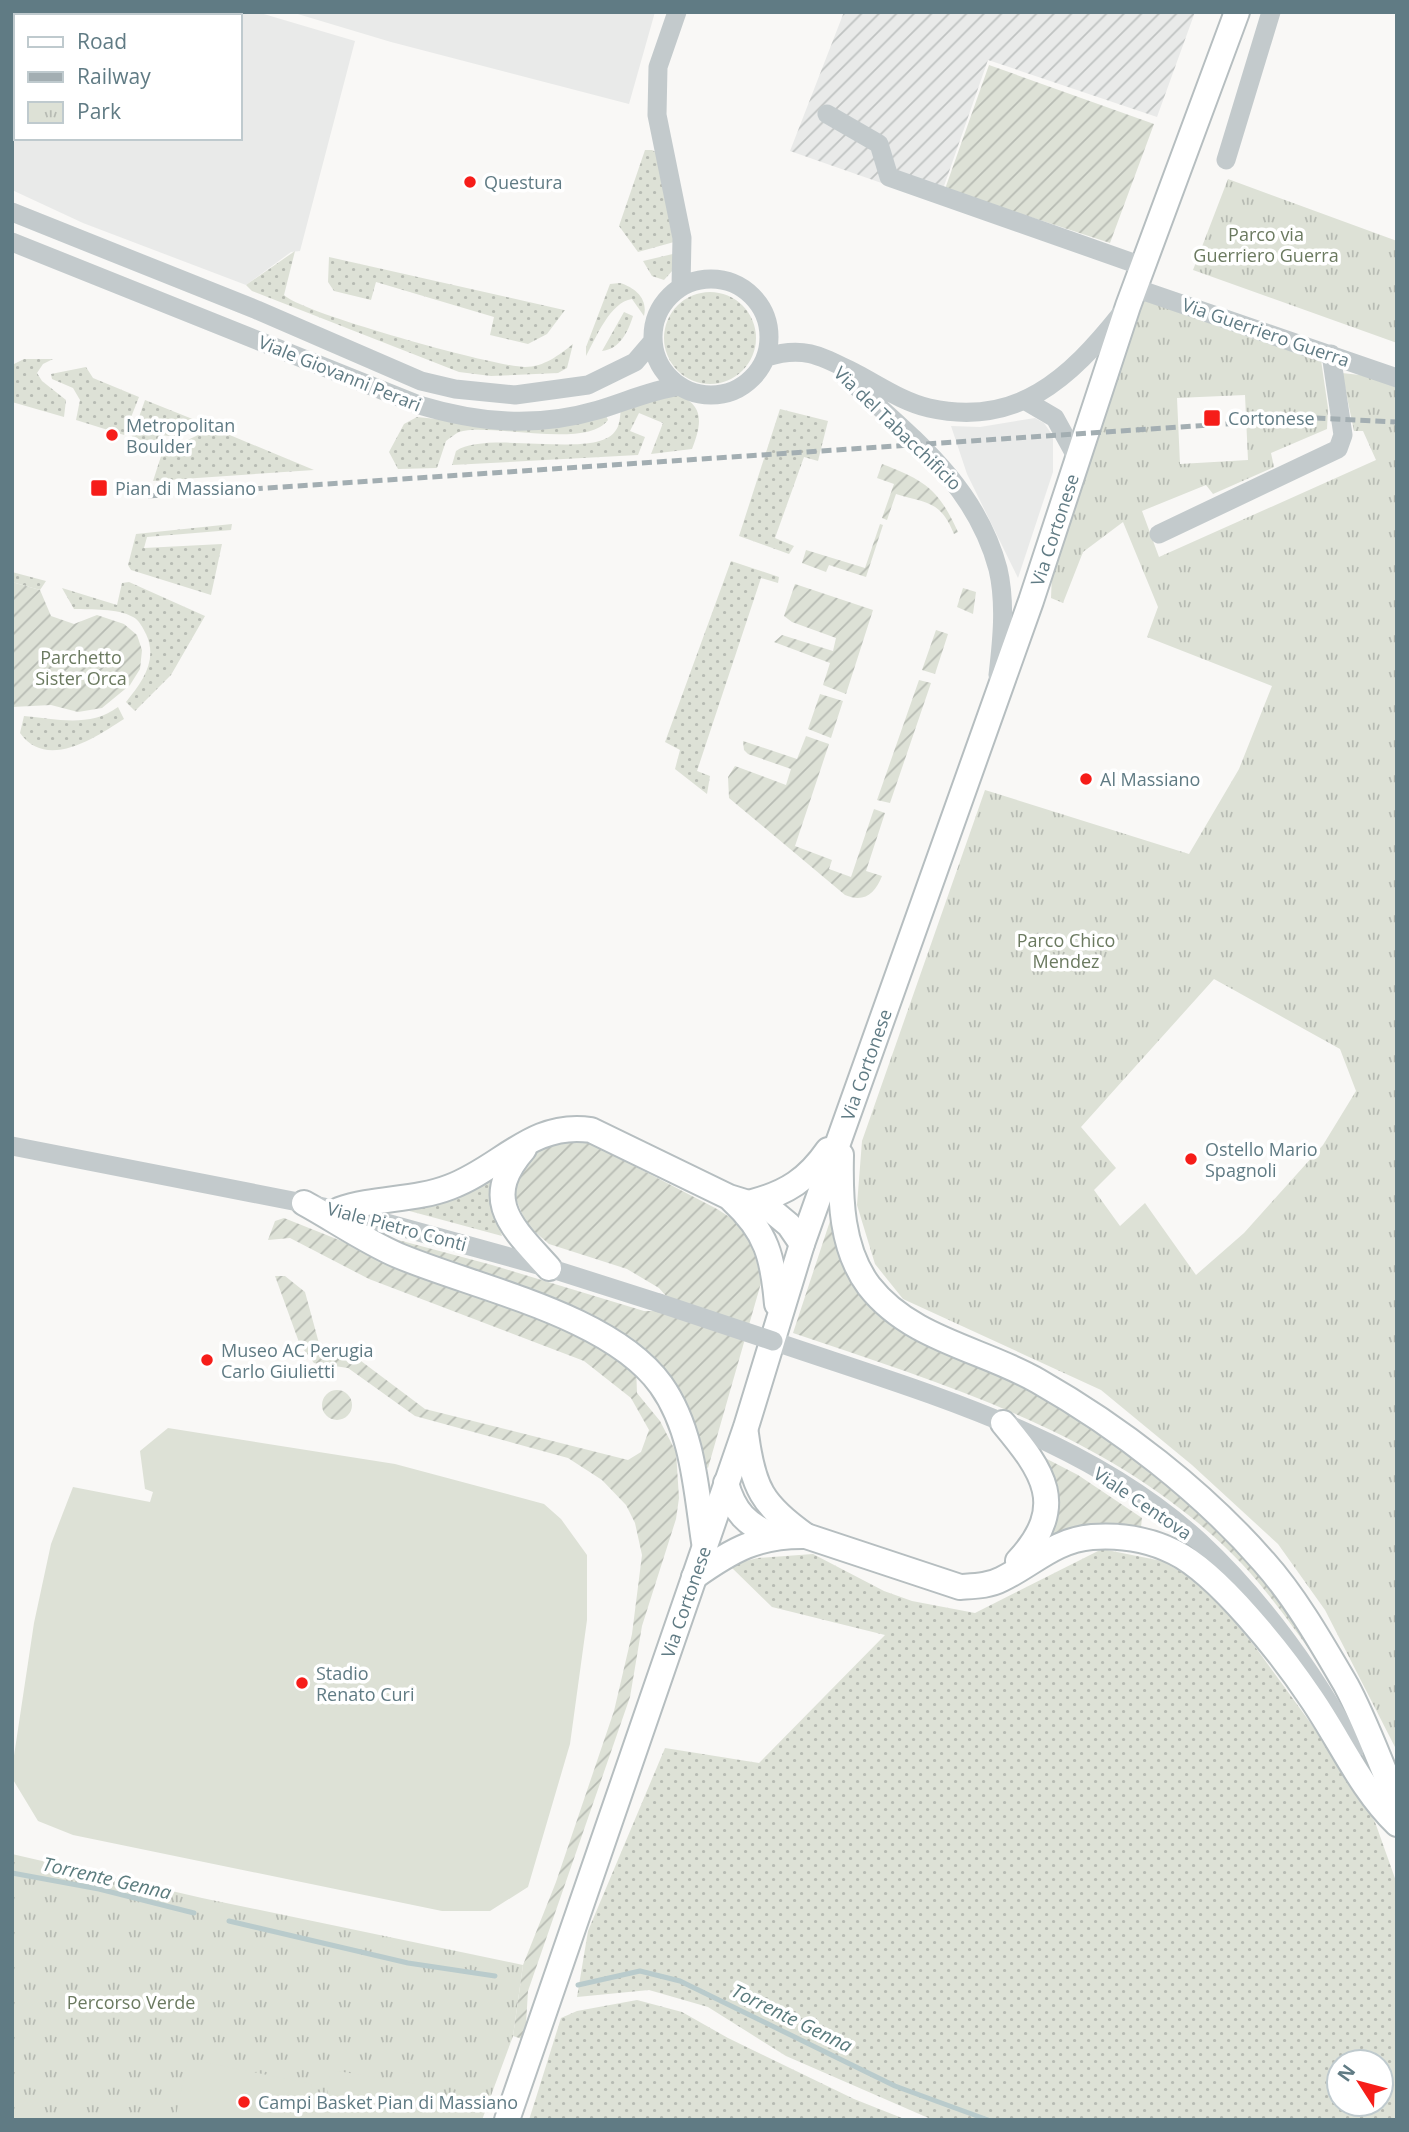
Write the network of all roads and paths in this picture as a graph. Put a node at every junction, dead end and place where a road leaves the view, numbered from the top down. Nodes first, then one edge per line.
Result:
1 (677, 12) edge
2 (1237, 12) edge
3 (1271, 12) edge
4 (827, 114) dead end
5 (1226, 160) dead end
6 (12, 212) edge
7 (12, 243) edge
8 (681, 287) junction
9 (1135, 287) junction
10 (653, 341) junction
11 (1331, 354) junction
12 (767, 357) junction
13 (827, 359) junction
14 (1397, 378) edge
15 (680, 386) junction
16 (1026, 401) junction
17 (1078, 460) junction
18 (1159, 534) dead end
19 (996, 701) junction
20 (842, 1129) junction
21 (533, 1138) junction
22 (12, 1146) edge
23 (741, 1200) junction
24 (304, 1203) junction
25 (339, 1210) junction
26 (802, 1244) junction
27 (549, 1268) junction
28 (778, 1316) junction
29 (773, 1341) joint
30 (1003, 1423) junction
31 (746, 1427) junction
32 (726, 1483) junction
33 (774, 1536) junction
34 (806, 1536) junction
35 (705, 1546) junction
36 (694, 1577) junction
37 (1001, 1580) junction
38 (1397, 1801) edge
39 (1397, 1815) edge
40 (1397, 1824) edge
41 (507, 2120) edge

1 - 8 street
2 - 9 main road, Via Cortonese
3 - 5 street
4 - 9 street, Via Guerriero Guerra
6 - 10 street, Viale Giovanni Perari
7 - 15 street, Viale Giovanni Perari
8 - 10 street
8 - 12 street
9 - 11 street, Via Guerriero Guerra
9 - 16 street, Via del Tabacchificio
9 - 17 main road, Via Cortonese
10 - 15 street
11 - 14 street, Via Guerriero Guerra
11 - 18 street
12 - 13 street, Via del Tabacchificio
12 - 15 street
13 - 16 street, Via del Tabacchificio
13 - 19 street, Via del Tabacchificio
16 - 17 street
17 - 19 main road, Via Cortonese
19 - 20 main road, Via Cortonese
20 - 23 main road
20 - 26 main road, Via Cortonese
20 - 38 main road
21 - 23 main road
21 - 25 main road
21 - 27 main road
22 - 24 street, Viale Pietro Conti
23 - 26 main road
23 - 28 main road
24 - 25 street, Viale Pietro Conti
24 - 35 main road
25 - 27 street, Viale Pietro Conti
26 - 28 main road, Via Cortonese
27 - 29 street, Viale Pietro Conti, bridge
28 - 31 main road, Via Cortonese
29 - 30 street, Viale Centova
30 - 37 main road
30 - 39 street, Viale Centova
31 - 32 main road, Via Cortonese
31 - 34 main road
32 - 33 main road
32 - 35 main road, Via Cortonese
33 - 34 main road
33 - 36 main road
34 - 37 main road
35 - 36 main road, Via Cortonese
36 - 41 main road, Via Cortonese
37 - 40 main road

